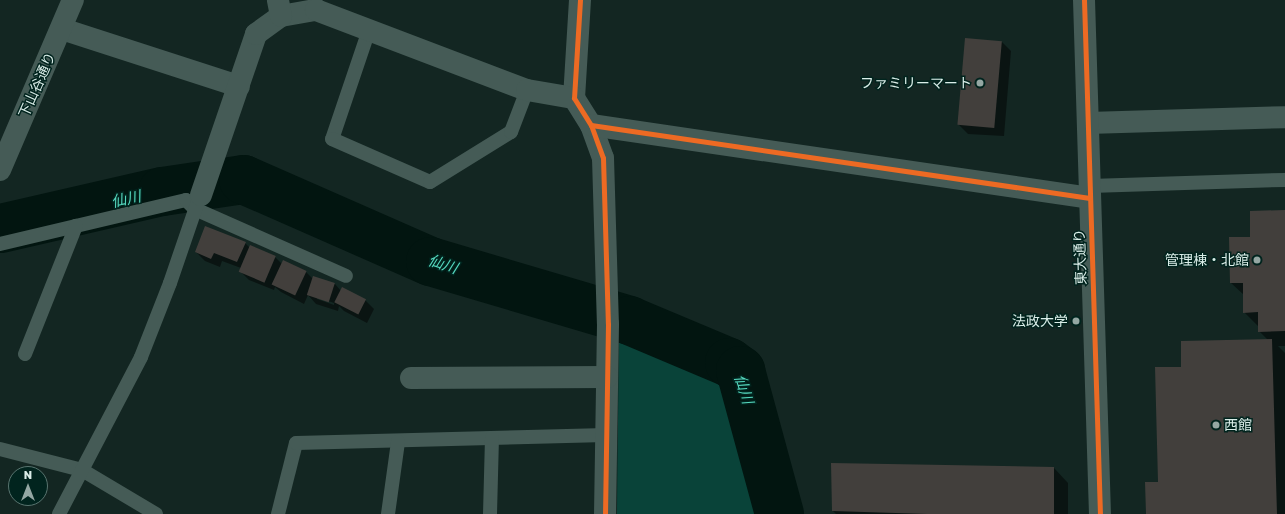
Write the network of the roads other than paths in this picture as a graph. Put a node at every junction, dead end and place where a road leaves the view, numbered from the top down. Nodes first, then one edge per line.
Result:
1 (73, 0) edge
2 (580, 0) edge
3 (1084, 0) edge
4 (280, 8) edge
5 (62, 29) junction
6 (369, 30) junction
7 (239, 86) junction
8 (527, 90) junction
9 (574, 98) junction
10 (1285, 117) edge
11 (1088, 124) junction
12 (591, 125) junction
13 (0, 170) edge
14 (1285, 180) edge
15 (1090, 192) junction
16 (198, 202) junction
17 (76, 226) junction
18 (0, 244) edge
19 (346, 276) dead end
20 (25, 354) dead end
21 (607, 377) junction
22 (411, 378) dead end
23 (606, 435) junction
24 (492, 438) junction
25 (398, 442) junction
26 (0, 448) edge
27 (82, 470) junction
28 (59, 514) edge
29 (156, 514) edge
30 (278, 514) edge
31 (388, 514) edge
32 (490, 514) edge
33 (606, 514) edge
34 (1100, 514) edge

1 - 5 street, 下山谷通り
2 - 9 street
3 - 11 street, 東大通り
4 - 6 street
4 - 7 street
5 - 7 street
5 - 13 street, 下山谷通り
6 - 8 street
6 - 8 lane
7 - 16 street
8 - 9 street
9 - 12 street
10 - 11 street
11 - 15 street, 東大通り
12 - 15 street
12 - 21 street
14 - 15 lane
15 - 34 street, 東大通り
16 - 17 lane
16 - 19 lane
16 - 27 lane
17 - 18 lane
17 - 20 lane
21 - 22 street
21 - 23 street
23 - 24 lane
23 - 33 street
24 - 25 lane
24 - 32 lane
25 - 30 lane
25 - 31 lane
26 - 27 lane
27 - 28 lane
27 - 29 lane

